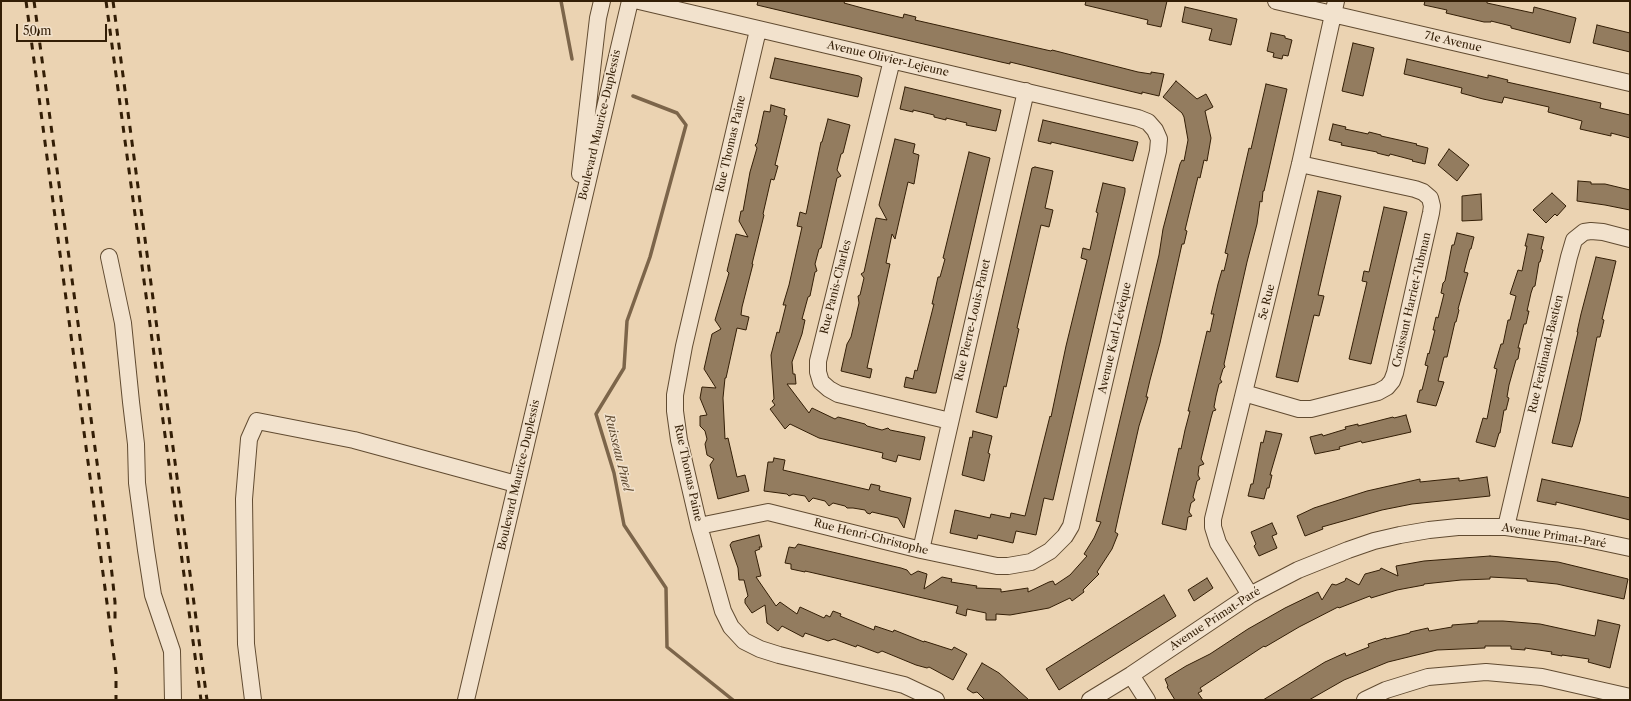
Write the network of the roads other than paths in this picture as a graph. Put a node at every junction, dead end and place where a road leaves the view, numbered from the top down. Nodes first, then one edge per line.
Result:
1 (602, 1) edge
2 (630, 1) edge
3 (639, 1) edge
4 (1276, 1) edge
5 (1334, 8) edge
6 (758, 30) junction
7 (892, 60) junction
8 (1630, 83) edge
9 (1026, 91) junction
10 (1138, 118) joint
11 (1300, 164) junction
12 (1630, 239) edge
13 (571, 250) junction
14 (109, 257) dead end
15 (1244, 392) junction
16 (950, 421) junction
17 (516, 484) junction
18 (699, 526) junction
19 (1506, 527) junction
20 (1630, 548) edge
21 (921, 550) junction
22 (1042, 557) joint
23 (1250, 595) junction
24 (1131, 675) junction
25 (1628, 694) edge
26 (173, 700) edge
27 (254, 700) edge
28 (466, 700) edge
29 (936, 700) edge
30 (1090, 700) edge
31 (1147, 700) edge
32 (1366, 700) edge

1 - 13 street, Boulevard Maurice-Duplessis
2 - 13 street, Boulevard Maurice-Duplessis
3 - 6 street, Avenue Olivier-Lejeune
4 - 5 street, 71e Avenue
5 - 8 street, 71e Avenue
5 - 11 street, 5e Rue
6 - 7 street, Avenue Olivier-Lejeune
6 - 18 street, Rue Thomas Paine
7 - 9 street, Avenue Olivier-Lejeune
7 - 16 street, Rue Panis-Charles
9 - 10 street, Avenue Olivier-Lejeune
9 - 16 street, Rue Pierre-Louis-Panet
10 - 22 street, Avenue Karl-Lévêque
11 - 15 street, 5e Rue
11 - 15 street, Croissant Harriet-Tubman
12 - 19 street, Rue Ferdinand-Bastien
13 - 17 street, Boulevard Maurice-Duplessis
14 - 26 street
15 - 23 street, 5e Rue
16 - 21 street, Rue Pierre-Louis-Panet
17 - 27 street
17 - 28 street, Boulevard Maurice-Duplessis
18 - 21 street, Rue Henri-Christophe
18 - 29 street, Rue Thomas Paine
19 - 20 street, Avenue Primat-Paré
19 - 23 street, Avenue Primat-Paré
21 - 22 street, Rue Henri-Christophe
23 - 24 street, Avenue Primat-Paré
24 - 30 street, Avenue Primat-Paré
24 - 31 street
25 - 32 street

